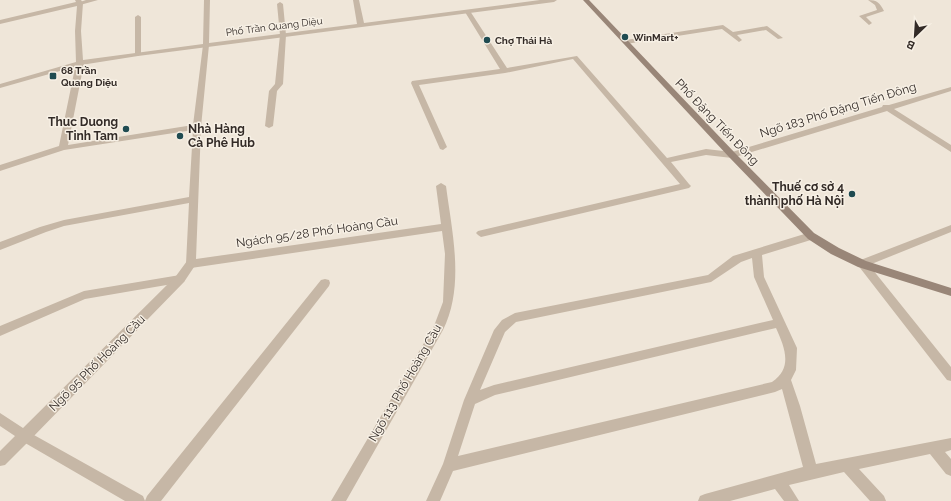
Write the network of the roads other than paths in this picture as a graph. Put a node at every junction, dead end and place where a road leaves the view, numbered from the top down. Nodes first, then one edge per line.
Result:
1 (95, 0) edge
2 (207, 0) edge
3 (356, 0) edge
4 (554, 0) edge
5 (586, 0) edge
6 (871, 0) edge
7 (79, 1) edge
8 (280, 4) dead end
9 (468, 12) junction
10 (138, 17) dead end
11 (0, 22) edge
12 (870, 23) dead end
13 (361, 26) junction
14 (731, 34) junction
15 (283, 35) junction
16 (780, 38) dead end
17 (739, 40) dead end
18 (626, 42) junction
19 (206, 45) junction
20 (138, 54) junction
21 (80, 63) junction
22 (505, 71) junction
23 (0, 86) edge
24 (951, 89) edge
25 (886, 107) junction
26 (270, 126) dead end
27 (197, 127) junction
28 (443, 147) dead end
29 (63, 148) junction
30 (951, 149) edge
31 (732, 155) junction
32 (665, 161) junction
33 (0, 168) edge
34 (441, 186) dead end
35 (193, 199) junction
36 (447, 227) junction
37 (951, 228) edge
38 (481, 233) dead end
39 (811, 236) junction
40 (0, 246) edge
41 (757, 253) junction
42 (190, 264) junction
43 (862, 264) junction
44 (180, 279) junction
45 (325, 283) dead end
46 (951, 292) edge
47 (778, 323) junction
48 (0, 331) edge
49 (951, 376) edge
50 (785, 380) junction
51 (470, 400) junction
52 (0, 419) edge
53 (25, 436) junction
54 (951, 444) edge
55 (933, 448) junction
56 (0, 460) edge
57 (449, 465) junction
58 (847, 465) junction
59 (951, 469) edge
60 (811, 472) junction
61 (778, 482) junction
62 (138, 501) edge
63 (152, 501) edge
64 (338, 501) edge
65 (433, 501) edge
66 (705, 501) edge
67 (792, 501) edge
68 (879, 501) edge

1 - 7 street
2 - 19 street
3 - 13 street
4 - 9 street, Phố Trần Quang Diệu
5 - 18 street, Phố Đặng Tiến Đông
6 - 12 street
7 - 11 street
7 - 21 street
8 - 15 street
9 - 13 street, Phố Trần Quang Diệu
9 - 22 street
10 - 20 street
13 - 15 street, Phố Trần Quang Diệu
14 - 16 street
14 - 17 street
14 - 18 street
15 - 19 street, Phố Trần Quang Diệu
15 - 26 street
18 - 31 street, Phố Đặng Tiến Đông
19 - 20 street, Phố Trần Quang Diệu
19 - 27 street
20 - 21 street, Phố Trần Quang Diệu
21 - 23 street, Phố Trần Quang Diệu
21 - 29 street
22 - 28 street
22 - 32 street
24 - 25 street, Ngõ 183 Phố Đặng Tiến Đông
25 - 30 street
25 - 31 street, Ngõ 183 Phố Đặng Tiến Đông
27 - 29 street
27 - 35 street
29 - 33 street
31 - 32 street
31 - 39 street, Phố Đặng Tiến Đông
32 - 38 street
34 - 36 street, Ngõ 113 Phố Hoàng Cầu
35 - 40 street
35 - 42 street
36 - 42 street, Ngách 95/28 Phố Hoàng Cầu
36 - 64 street, Ngõ 113 Phố Hoàng Cầu
37 - 43 street
39 - 41 street
39 - 43 street, Phố Đặng Tiến Đông
41 - 47 street
41 - 51 street
42 - 44 street, Ngõ 95 Phố Hoàng Cầu
43 - 46 street, Phố Đặng Tiến Đông
43 - 49 street
44 - 48 street
44 - 53 street, Ngõ 95 Phố Hoàng Cầu
45 - 63 street
47 - 50 street
47 - 51 street
50 - 57 street
50 - 60 street
51 - 57 street
52 - 53 street
53 - 56 street, Ngõ 95 Phố Hoàng Cầu
53 - 62 street
54 - 55 street
55 - 58 street
55 - 59 street
57 - 65 street
58 - 60 street
58 - 68 street
60 - 61 street
61 - 66 street
61 - 67 street

